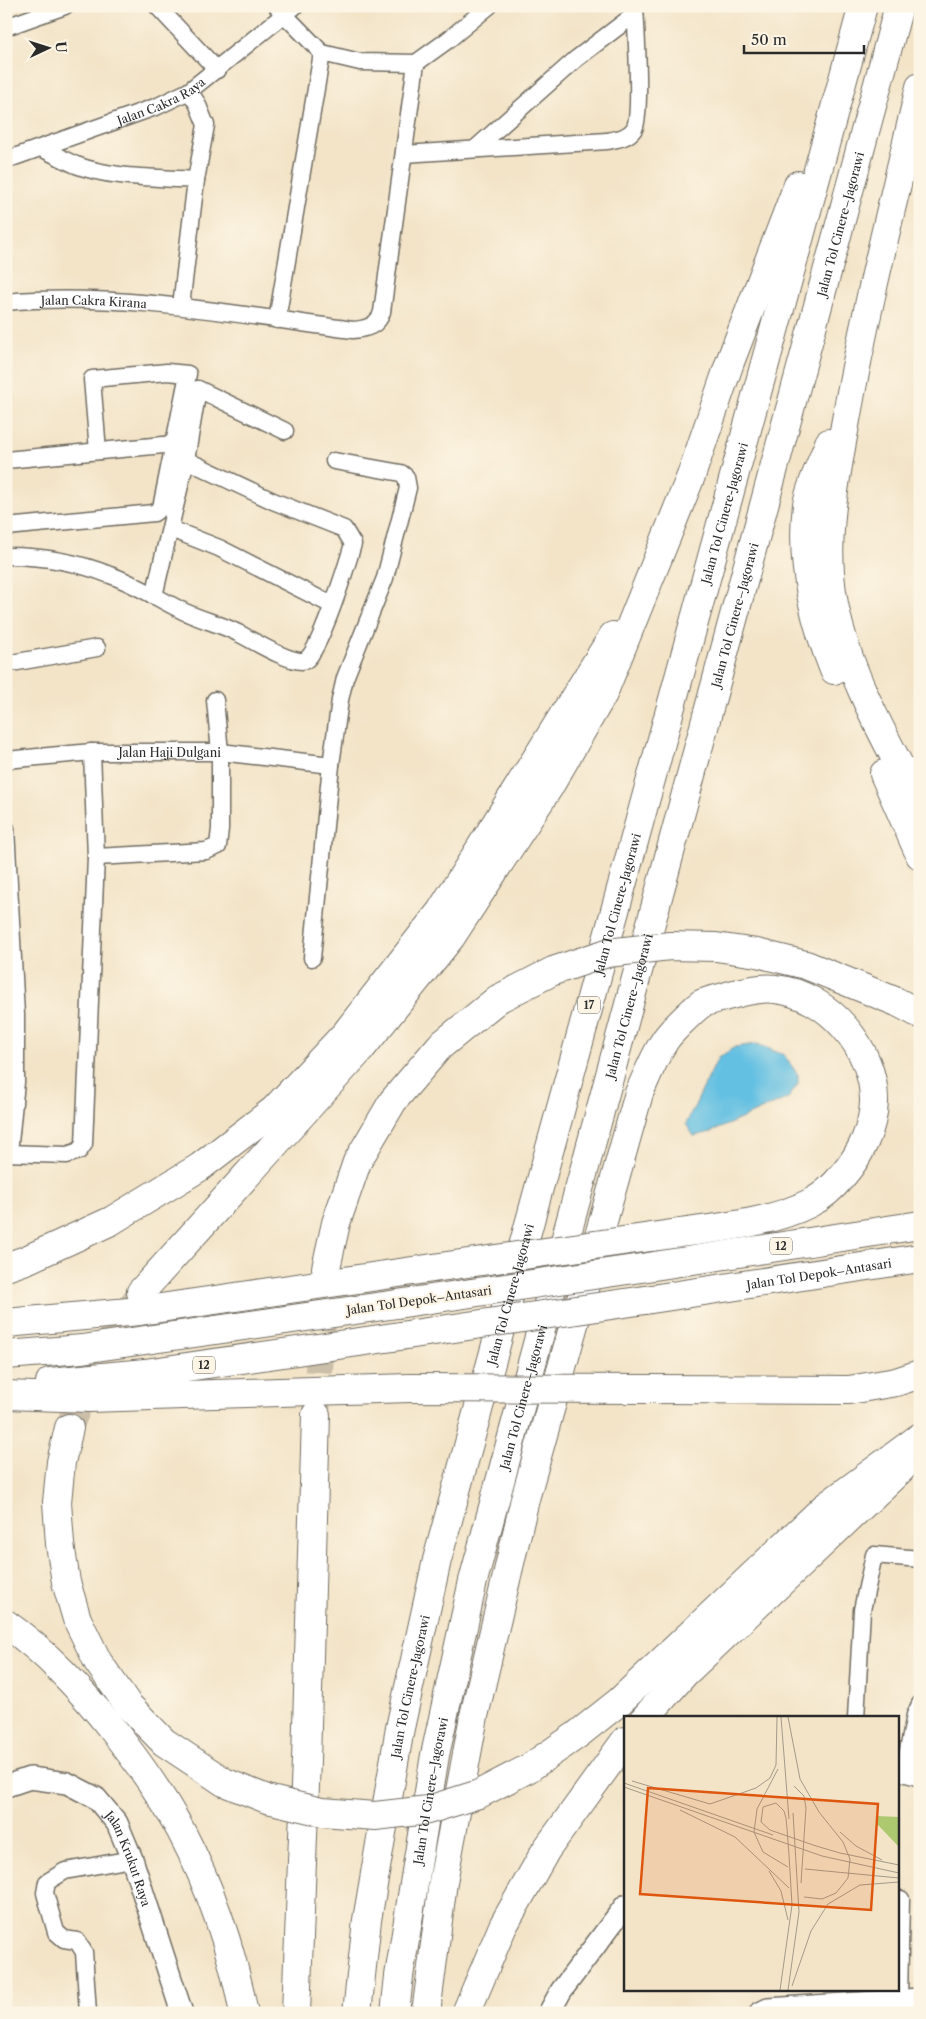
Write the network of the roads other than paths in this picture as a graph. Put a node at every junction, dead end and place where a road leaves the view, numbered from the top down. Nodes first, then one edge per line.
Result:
1 (65, 6) edge
2 (157, 6) edge
3 (489, 6) edge
4 (863, 6) edge
5 (900, 6) edge
6 (285, 9) edge
7 (635, 10) edge
8 (6, 27) edge
9 (854, 40) junction
10 (322, 53) junction
11 (416, 63) junction
12 (217, 70) junction
13 (920, 87) edge
14 (188, 91) junction
15 (41, 148) junction
16 (476, 148) junction
17 (404, 154) junction
18 (6, 160) edge
19 (196, 180) junction
20 (6, 302) edge
21 (181, 306) junction
22 (277, 320) junction
23 (854, 376) junction
24 (285, 430) dead end
25 (174, 444) junction
26 (98, 451) junction
27 (6, 460) edge
28 (186, 460) junction
29 (334, 461) dead end
30 (6, 527) edge
31 (171, 529) junction
32 (6, 556) edge
33 (650, 577) junction
34 (154, 596) junction
35 (332, 605) junction
36 (97, 648) dead end
37 (6, 664) edge
38 (216, 700) dead end
39 (92, 752) junction
40 (220, 752) junction
41 (6, 760) edge
42 (331, 765) junction
43 (920, 805) edge
44 (6, 828) edge
45 (920, 855) edge
46 (96, 857) junction
47 (312, 958) dead end
48 (908, 1008) edge
49 (8, 1153) edge
50 (920, 1225) edge
51 (920, 1258) edge
52 (6, 1267) edge
53 (326, 1268) tunnel mouth
54 (141, 1292) tunnel mouth
55 (6, 1323) edge
56 (6, 1355) edge
57 (920, 1374) edge
58 (6, 1386) edge
59 (6, 1395) edge
60 (316, 1415) tunnel mouth
61 (69, 1428) tunnel mouth
62 (920, 1437) edge
63 (920, 1452) edge
64 (920, 1560) edge
65 (6, 1624) edge
66 (920, 1704) edge
67 (647, 1716) edge
68 (856, 1716) edge
69 (624, 1742) edge
70 (907, 1772) edge
71 (6, 1786) edge
72 (132, 1859) junction
73 (901, 1899) dead end
74 (624, 1907) edge
75 (899, 2000) junction
76 (920, 2000) edge
77 (88, 2013) edge
78 (182, 2013) edge
79 (244, 2013) edge
80 (296, 2013) edge
81 (357, 2013) edge
82 (396, 2013) edge
83 (426, 2013) edge
84 (466, 2013) edge
85 (549, 2013) edge
86 (760, 2013) edge

1 - 8 street
2 - 12 street
3 - 11 street
4 - 9 highway, Jalan Tol Cinere-Jagorawi / 17
5 - 82 highway, Jalan Tol Cinere–Jagorawi
6 - 10 street
6 - 12 street, Jalan Cakra Raya
7 - 16 street
7 - 16 street
9 - 33 highway
9 - 81 highway, Jalan Tol Cinere-Jagorawi / 17
10 - 11 street
10 - 22 street
11 - 17 street
12 - 14 street, Jalan Cakra Raya
13 - 23 highway
14 - 15 street, Jalan Cakra Raya
14 - 19 street
15 - 18 street, Jalan Cakra Raya
15 - 19 street
16 - 17 street
17 - 22 street, Jalan Cakra Kirana
19 - 21 street
20 - 21 street, Jalan Cakra Kirana
21 - 22 street, Jalan Cakra Kirana
23 - 43 highway
23 - 45 highway
24 - 28 street
25 - 26 street
25 - 26 street
25 - 30 street
26 - 27 street
28 - 31 street
28 - 35 street
29 - 42 street
31 - 34 street
31 - 35 street
32 - 34 street
33 - 52 highway
33 - 54 highway
34 - 35 street
36 - 37 street
38 - 40 street
39 - 40 street, Jalan Haji Dulgani
39 - 41 street, Jalan Haji Dulgani
39 - 46 street
40 - 42 street, Jalan Haji Dulgani
40 - 46 street
42 - 47 street
44 - 49 street
46 - 49 street
48 - 53 highway, bridge
50 - 56 highway, Jalan Tol Depok–Antasari / 12, bridge
51 - 58 highway, Jalan Tol Depok–Antasari / 12, bridge
55 - 83 highway, bridge
57 - 59 highway, bridge
60 - 80 highway
61 - 62 highway, bridge
63 - 67 highway
64 - 68 street
65 - 79 highway
66 - 70 street
69 - 84 highway
71 - 72 street, Jalan Krukut Raya
72 - 77 street
72 - 78 street, Jalan Krukut Raya
73 - 75 street
74 - 85 street
75 - 76 street
75 - 86 street

